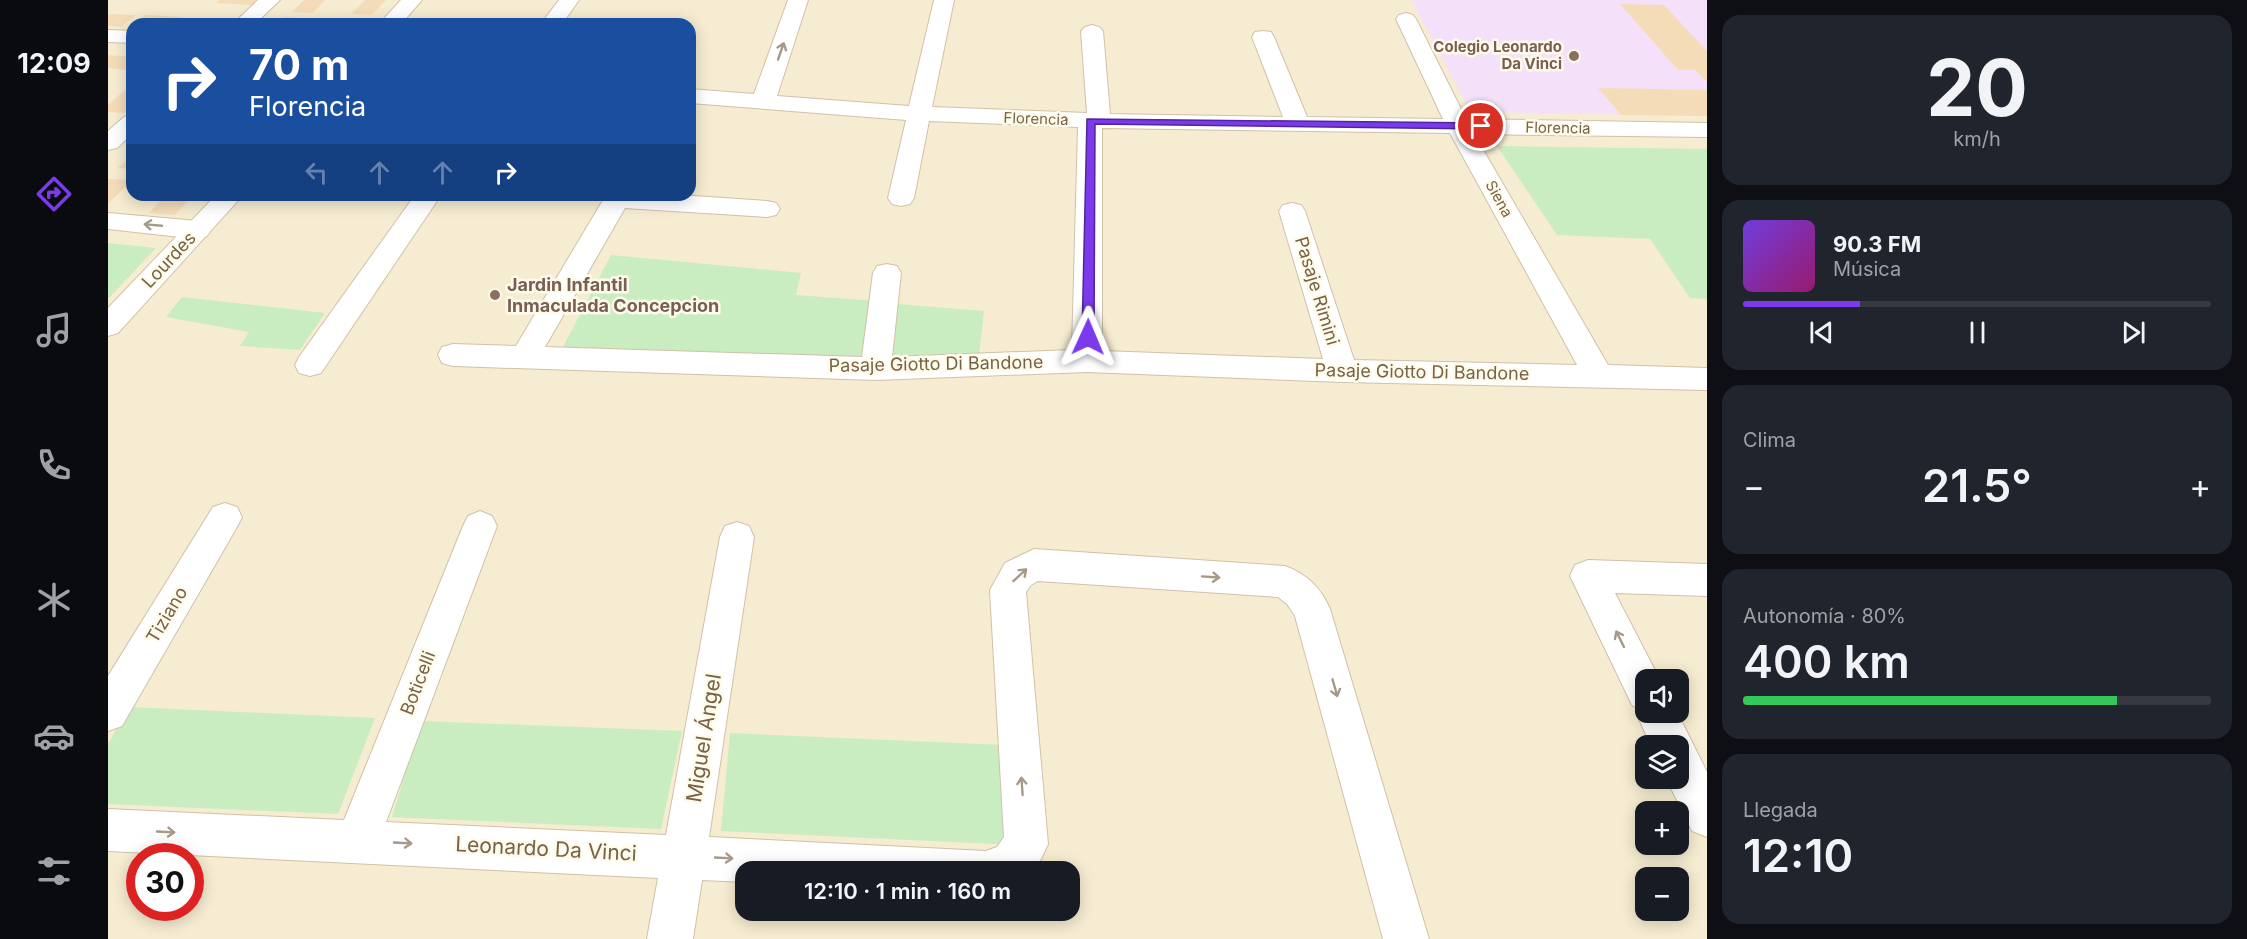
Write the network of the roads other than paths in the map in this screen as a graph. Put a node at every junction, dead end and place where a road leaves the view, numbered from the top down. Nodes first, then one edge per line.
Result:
1 (270, 0) edge
2 (412, 0) edge
3 (569, 0) edge
4 (798, 0) edge
5 (944, 0) edge
6 (250, 18) edge
7 (395, 18) edge
8 (556, 18) edge
9 (1406, 19) dead end
10 (1092, 31) dead end
11 (108, 36) edge
12 (126, 37) edge
13 (1263, 37) dead end
14 (696, 96) edge
15 (763, 102) junction
16 (920, 114) junction
17 (1095, 121) junction
18 (1298, 124) junction
19 (1458, 126) junction
20 (1707, 130) edge
21 (901, 198) dead end
22 (225, 201) edge
23 (424, 201) edge
24 (616, 201) edge
25 (668, 201) edge
26 (767, 209) dead end
27 (1292, 211) dead end
28 (108, 221) edge
29 (198, 230) junction
30 (887, 273) dead end
31 (108, 326) edge
32 (453, 355) dead end
33 (525, 356) junction
34 (1087, 361) junction
35 (310, 365) dead end
36 (876, 369) junction
37 (1342, 371) junction
38 (1598, 375) junction
39 (1707, 379) edge
40 (225, 517) dead end
41 (480, 526) dead end
42 (737, 537) dead end
43 (1707, 580) edge
44 (1635, 670) edge
45 (108, 712) edge
46 (1689, 780) edge
47 (1707, 816) edge
48 (108, 830) edge
49 (357, 840) junction
50 (685, 856) junction
51 (778, 861) edge
52 (1013, 861) edge
53 (670, 939) edge
54 (1406, 939) edge

1 - 6 street
2 - 7 street
3 - 8 street
15 -> 4 street
5 - 16 street
9 - 19 street, Siena
10 - 17 street
11 - 12 street
13 - 18 street
14 - 15 street, Florencia
15 - 16 street, Florencia
16 - 17 street, Florencia
16 - 21 street
17 - 18 street, Florencia
17 - 34 street
18 - 19 street, Florencia
19 - 20 street, Florencia
19 - 38 street, Siena
22 - 29 street, Lourdes
23 - 35 street
24 - 33 street
25 - 26 street
27 - 37 street, Pasaje Rimini
29 -> 28 street
29 - 31 street, Lourdes
30 - 36 street
32 - 33 street, Pasaje Giotto Di Bandone
33 - 36 street, Pasaje Giotto Di Bandone
34 - 36 street, Pasaje Giotto Di Bandone
34 - 37 street, Pasaje Giotto Di Bandone
37 - 38 street, Pasaje Giotto Di Bandone
38 - 39 street, Pasaje Giotto Di Bandone
40 - 45 street, Tiziano
41 - 49 street, Boticelli
42 - 50 street, Miguel Ángel
44 -> 43 street
46 - 47 street
48 -> 49 street, Leonardo Da Vinci
49 -> 50 street, Leonardo Da Vinci
50 -> 51 street, Leonardo Da Vinci
50 - 53 street, Miguel Ángel
52 -> 54 street

